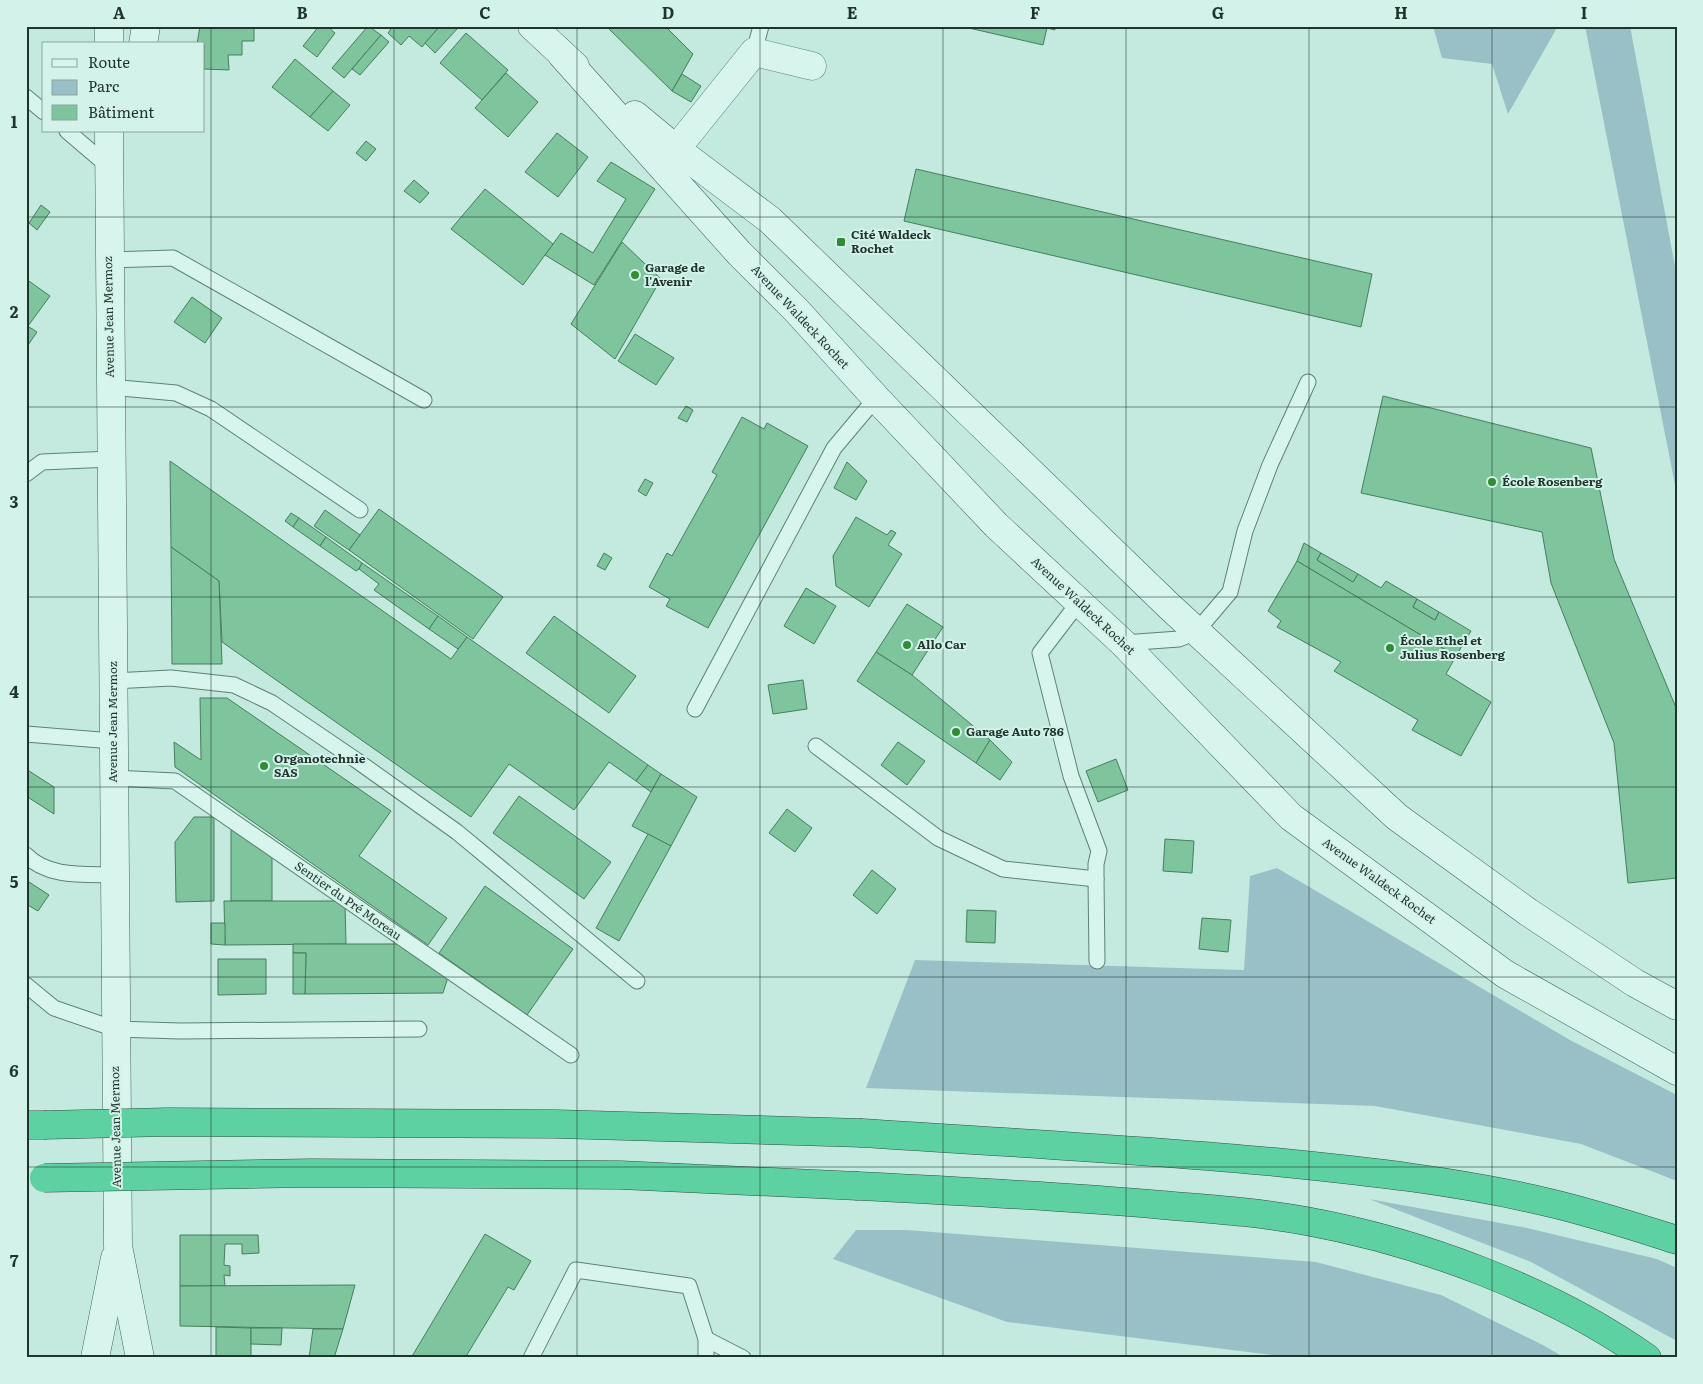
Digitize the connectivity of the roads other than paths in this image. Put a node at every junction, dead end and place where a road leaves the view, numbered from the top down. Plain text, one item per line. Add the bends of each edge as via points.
1 (109, 26) edge
2 (146, 26) edge
3 (761, 26) edge
4 (533, 27) edge
5 (109, 42) edge
6 (143, 42) edge
7 (754, 52) junction
8 (562, 54) junction
9 (812, 66) dead end
10 (26, 97) edge
11 (42, 110) edge
12 (68, 132) edge
13 (109, 132) edge
14 (123, 132) edge
15 (676, 149) junction
16 (108, 166) junction
17 (108, 197) junction
18 (109, 260) junction
19 (1308, 382) dead end
20 (110, 387) junction
21 (876, 398) junction
22 (424, 400) dead end
23 (111, 459) junction
24 (26, 474) edge
25 (360, 510) dead end
26 (1079, 602) junction
27 (1196, 632) junction
28 (1123, 643) junction
29 (113, 681) junction
30 (695, 709) dead end
31 (26, 734) edge
32 (113, 741) junction
33 (816, 746) dead end
34 (113, 778) junction
35 (26, 855) edge
36 (114, 875) junction
37 (1096, 879) junction
38 (1097, 961) dead end
39 (637, 981) dead end
40 (26, 985) edge
41 (1677, 1006) edge
42 (115, 1029) junction
43 (418, 1029) dead end
44 (571, 1055) dead end
45 (1677, 1071) edge
46 (35, 1125) edge
47 (35, 1178) edge
48 (1677, 1240) edge
49 (118, 1246) junction
50 (706, 1339) junction
51 (95, 1358) edge
52 (140, 1358) edge
53 (531, 1358) edge
54 (706, 1358) edge
55 (743, 1358) edge
56 (1647, 1358) edge

1 - 5 main road
2 - 6 main road
3 - 7 lane
4 - 8 main road, Avenue Waldeck Rochet
7 - 9 main road
7 - 15 main road
8 - 15 main road, Avenue Waldeck Rochet
8 - 21 main road, Avenue Waldeck Rochet via 739,253
10 - 11 lane
12 - 16 lane
13 - 16 main road, Avenue Jean Mermoz
14 - 17 main road, Avenue Jean Mermoz
15 - 27 main road, Avenue Waldeck Rochet via 770,220
16 - 17 main road, Avenue Jean Mermoz
17 - 18 main road, Avenue Jean Mermoz
18 - 20 main road, Avenue Jean Mermoz
18 - 22 lane via 173,258
19 - 27 lane via 1270,465 1245,531 1230,592
20 - 23 main road, Avenue Jean Mermoz
20 - 25 lane via 176,393 211,409
21 - 26 main road, Avenue Waldeck Rochet via 996,525
21 - 30 lane via 834,448
23 - 24 lane via 42,462
23 - 29 main road, Avenue Jean Mermoz
26 - 28 main road, Avenue Waldeck Rochet
26 - 37 lane via 1040,652 1071,776 1100,851
27 - 28 lane via 1179,639
27 - 41 main road, Avenue Waldeck Rochet via 1396,817 1528,912
28 - 45 main road, Avenue Waldeck Rochet via 1291,817 1505,974
29 - 32 main road, Avenue Jean Mermoz
29 - 39 lane via 171,678 234,685 272,704 457,832
31 - 32 lane
32 - 34 main road, Avenue Jean Mermoz
33 - 37 lane via 938,838 1003,869
34 - 36 main road, Avenue Jean Mermoz
34 - 44 lane, Sentier du Pré Moreau via 175,781
35 - 36 lane via 33,862 56,872
36 - 42 main road, Avenue Jean Mermoz
37 - 38 lane
40 - 42 lane via 54,1008
42 - 43 lane
42 - 49 main road, Avenue Jean Mermoz
46 - 48 highway, bridge via 168,1122 546,1124 862,1133 1234,1158 1414,1178 1544,1201
47 - 56 highway, bridge via 311,1173 610,1175 1109,1200 1248,1212 1360,1233 1465,1264 1598,1326
49 - 51 main road, Avenue Jean Mermoz
49 - 52 main road, Avenue Jean Mermoz
50 - 53 lane via 689,1286 576,1270
50 - 54 lane
50 - 55 lane

